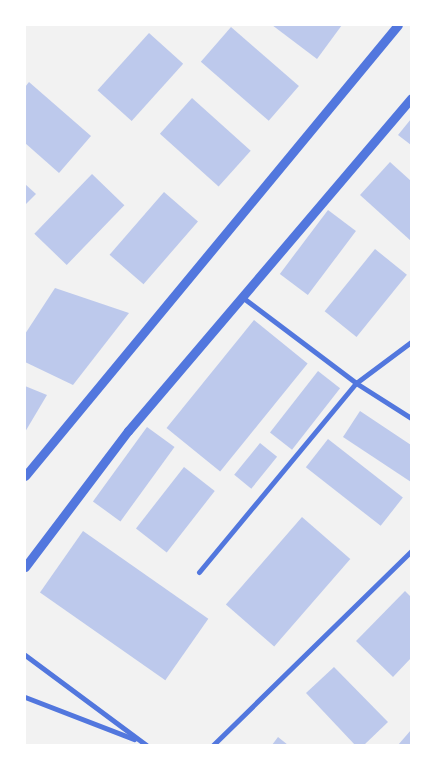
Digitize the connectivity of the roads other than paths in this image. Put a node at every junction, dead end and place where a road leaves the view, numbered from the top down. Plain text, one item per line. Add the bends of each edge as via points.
1 (398, 25) edge
2 (411, 98) edge
3 (242, 297) junction
4 (411, 342) edge
5 (356, 383) junction
6 (411, 418) edge
7 (25, 476) edge
8 (411, 551) edge
9 (25, 567) edge
10 (199, 572) dead end
11 (25, 655) edge
12 (25, 697) edge
13 (144, 743) edge
14 (213, 745) edge

1 - 7 street
2 - 3 street
3 - 5 street
3 - 9 street via 128,431
4 - 5 street
5 - 6 street
5 - 10 street
8 - 14 street
11 - 13 street
12 - 13 street

